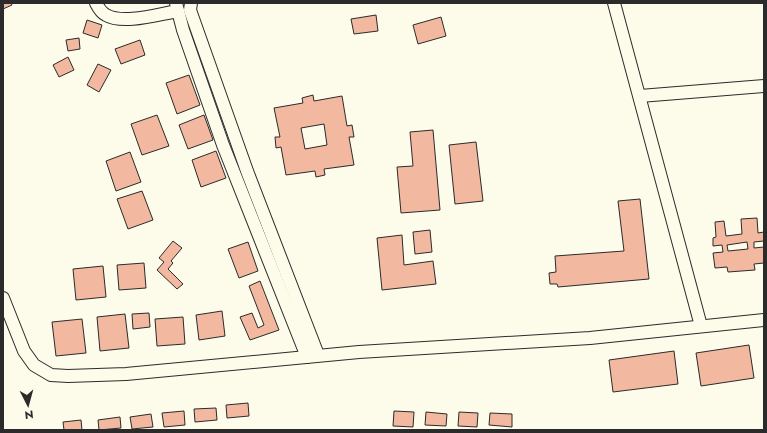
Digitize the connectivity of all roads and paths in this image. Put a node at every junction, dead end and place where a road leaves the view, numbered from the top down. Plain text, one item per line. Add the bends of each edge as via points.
1 (96, 3) edge
2 (191, 3) edge
3 (614, 3) edge
4 (177, 7) edge
5 (764, 86) edge
6 (640, 96) junction
7 (3, 298) edge
8 (764, 320) edge
9 (701, 326) junction
10 (312, 356) junction

1 - 4 street via 105,15 119,19 132,19
2 - 10 street via 190,10
3 - 6 street
4 - 10 street via 224,146
5 - 6 street
6 - 9 street
7 - 10 street via 24,350 34,365 50,375 126,374
8 - 9 street
9 - 10 street via 590,338

